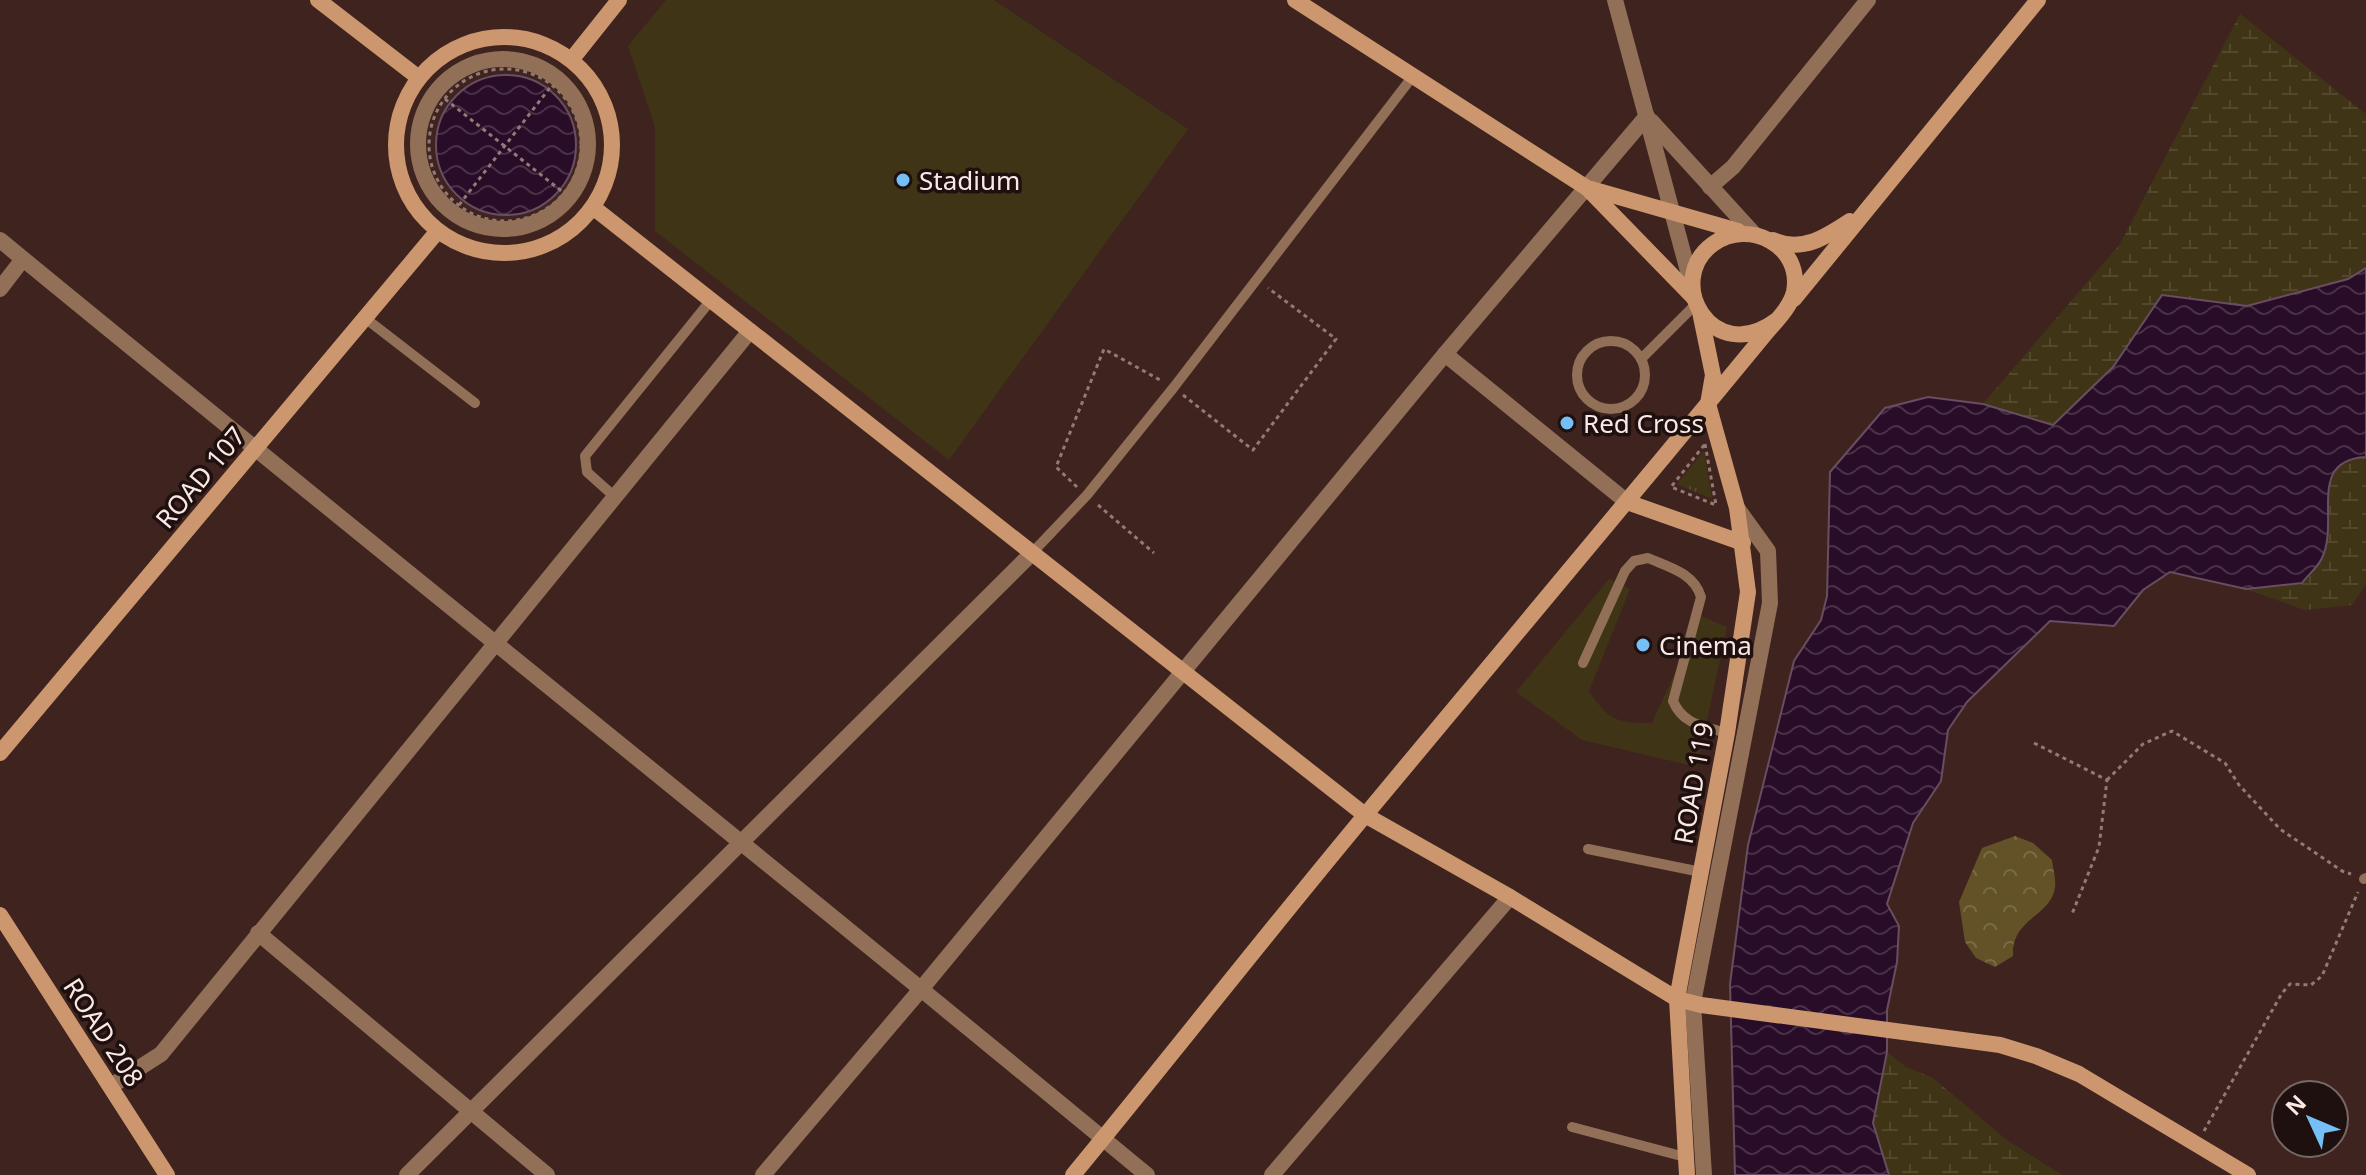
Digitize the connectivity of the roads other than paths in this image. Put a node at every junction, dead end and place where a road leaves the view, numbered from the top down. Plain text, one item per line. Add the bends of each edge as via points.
1 (318, 0) edge
2 (619, 0) edge
3 (1295, 0) edge
4 (1615, 0) edge
5 (1868, 0) edge
6 (2038, 0) edge
7 (502, 58) joint
8 (572, 59) junction
9 (1413, 76) junction
10 (419, 78) junction
11 (1647, 116) junction
12 (1710, 187) junction
13 (1587, 188) junction
14 (594, 208) junction
15 (1672, 214) junction
16 (1862, 214) junction
17 (437, 232) junction
18 (1752, 234) junction
19 (0, 240) edge
20 (23, 259) junction
21 (0, 289) edge
22 (711, 300) junction
23 (1696, 300) junction
24 (1788, 306) junction
25 (365, 318) junction
26 (1777, 320) junction
27 (750, 331) junction
28 (1445, 354) junction
29 (1641, 359) junction
30 (475, 403) dead end
31 (1708, 404) junction
32 (255, 449) junction
33 (616, 498) junction
34 (1627, 502) junction
35 (1737, 508) junction
36 (1743, 543) junction
37 (1032, 553) junction
38 (496, 645) junction
39 (1583, 663) dead end
40 (1183, 672) junction
41 (1727, 733) junction
42 (0, 753) edge
43 (1365, 815) junction
44 (742, 841) junction
45 (1588, 849) dead end
46 (1701, 872) junction
47 (1510, 897) junction
48 (0, 915) edge
49 (258, 933) junction
50 (922, 988) junction
51 (1690, 1002) junction
52 (111, 1086) junction
53 (472, 1112) junction
54 (1572, 1127) dead end
55 (1103, 1139) junction
56 (1685, 1157) junction
57 (167, 1175) edge
58 (407, 1175) edge
59 (547, 1175) edge
60 (763, 1175) edge
61 (1073, 1175) edge
62 (1147, 1175) edge
63 (1272, 1175) edge
64 (1687, 1175) edge
65 (1704, 1175) edge
66 (2248, 1175) edge

1 - 10 street
2 - 8 street
3 - 9 street
4 - 11 street
5 - 12 street via 1733,167
6 - 16 street
7 - 7 street via 473,64 447,79 429,102 419,129 419,159 427,185 454,214 492,230 519,229 545,220 582,180 589,154 587,125 576,98 556,76 531,63
8 - 10 street via 542,42 497,37 475,40 444,55
8 - 14 street via 595,84 609,115 613,148 607,182
9 - 13 street
9 - 37 lane via 1174,387 1087,495
10 - 17 street via 402,108 395,142 399,176 414,207
11 - 12 street
11 - 13 street
11 - 15 street
12 - 18 street
13 - 15 street
13 - 23 street
13 - 28 street
14 - 17 street via 565,235 534,250 500,255 467,248
14 - 22 street
15 - 18 street
15 - 23 street
16 - 18 street via 1820,241 1787,246
16 - 24 street
17 - 25 street, ROAD 107
18 - 23 street via 1723,237 1708,247 1698,260
18 - 24 street via 1781,249 1789,261 1794,283
19 - 20 street
20 - 21 street
20 - 32 street
22 - 27 street
22 - 33 lane via 585,456 587,472
23 - 26 street via 1718,329 1743,335 1761,332
23 - 29 lane
23 - 31 street, ROAD 119 via 1713,375
24 - 26 street
25 - 30 lane
25 - 32 street, ROAD 107
26 - 31 street
27 - 33 street
27 - 37 street
28 - 34 street
28 - 40 street
29 - 29 lane via 1621,343 1600,343 1578,366 1585,398 1604,409 1625,406 1645,381
31 - 34 street
31 - 35 street, ROAD 119
32 - 38 street
32 - 42 street, ROAD 107
33 - 38 street
34 - 36 street
34 - 43 street
35 - 36 street, ROAD 119
35 - 51 street via 1768,551 1770,603
36 - 41 street, ROAD 119 via 1748,592
37 - 40 street
37 - 44 street
38 - 44 street
38 - 49 street
39 - 41 lane via 1634,561 1648,558 1685,574 1698,585 1701,597 1673,701 1686,720
40 - 43 street
40 - 50 street
41 - 46 street, ROAD 119
43 - 47 street
43 - 55 street
44 - 50 street
44 - 53 street
45 - 46 lane
46 - 51 street, ROAD 119
47 - 51 street
47 - 63 street
48 - 52 street, ROAD 208
49 - 52 street via 161,1054
49 - 53 street
50 - 55 street
50 - 60 street
51 - 56 street, ROAD 119
51 - 65 street
51 - 66 street via 2000,1045 2036,1056 2079,1074
52 - 57 street, ROAD 208
53 - 58 street
53 - 59 street
54 - 56 lane
55 - 61 street
55 - 62 street
56 - 64 street, ROAD 119

